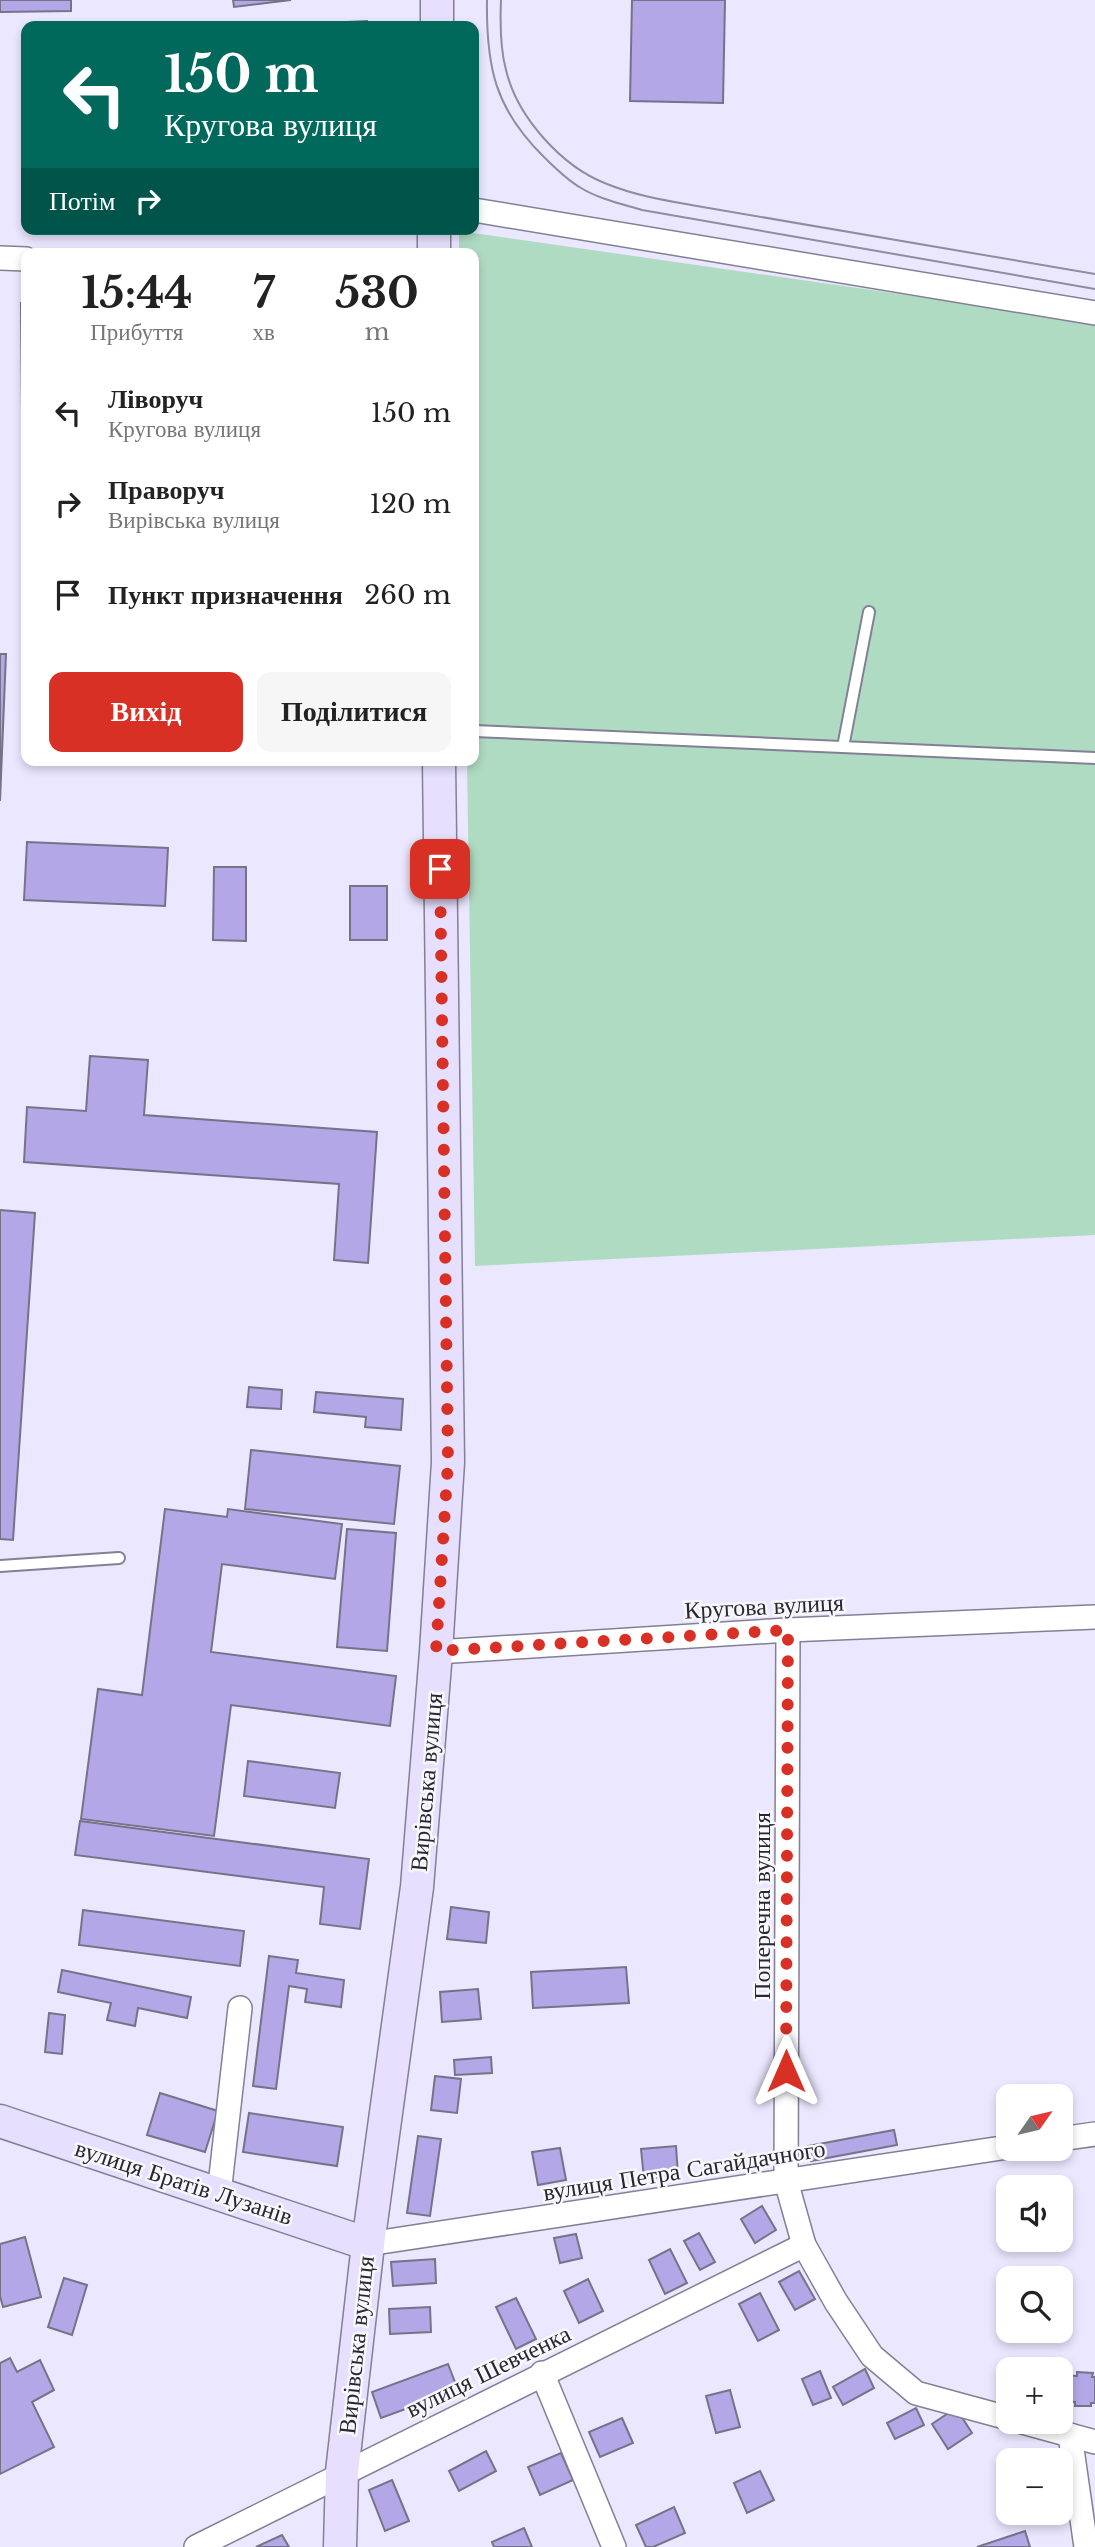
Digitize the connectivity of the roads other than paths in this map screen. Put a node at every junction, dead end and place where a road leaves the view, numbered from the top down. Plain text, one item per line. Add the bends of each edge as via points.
1 (437, 0) edge
2 (437, 21) edge
3 (479, 210) edge
4 (0, 258) edge
5 (21, 259) edge
6 (1095, 313) edge
7 (869, 612) dead end
8 (479, 731) edge
9 (843, 747) junction
10 (1095, 758) edge
11 (439, 766) edge
12 (119, 1559) dead end
13 (0, 1566) edge
14 (1095, 1617) edge
15 (788, 1630) junction
16 (436, 1651) junction
17 (240, 2008) dead end
18 (0, 2122) edge
19 (1095, 2134) edge
20 (1073, 2137) edge
21 (996, 2149) edge
22 (786, 2181) junction
23 (219, 2194) junction
24 (368, 2244) junction
25 (804, 2245) junction
26 (542, 2374) junction
27 (996, 2415) edge
28 (1066, 2434) edge
29 (1070, 2435) junction
30 (1095, 2442) edge
31 (342, 2472) junction
32 (196, 2547) edge
33 (340, 2547) edge
34 (614, 2547) edge
35 (1086, 2547) edge

1 - 2 main road
3 - 6 street
4 - 5 street
7 - 9 lane
8 - 9 lane
9 - 10 lane
11 - 16 main road, Вирівська вулиця via 448,1462
12 - 13 lane
14 - 15 street, Кругова вулиця
15 - 16 street, Кругова вулиця
15 - 22 street, Поперечна вулиця
16 - 24 main road, Вирівська вулиця via 417,1887
17 - 23 street
18 - 23 main road, вулиця Братів Лузанів
19 - 20 street
21 - 22 street, вулиця Петра Сагайдачного
22 - 24 street, вулиця Петра Сагайдачного
22 - 25 street, Поперечна вулиця
23 - 24 main road, вулиця Братів Лузанів
24 - 31 main road, Вирівська вулиця
25 - 26 street, вулиця Шевченка
25 - 27 street, Поперечна вулиця via 872,2356 916,2393
26 - 31 street, вулиця Шевченка
26 - 34 street
28 - 29 street
29 - 30 street
29 - 35 street
31 - 32 street, вулиця Шевченка
31 - 33 main road, Вирівська вулиця

